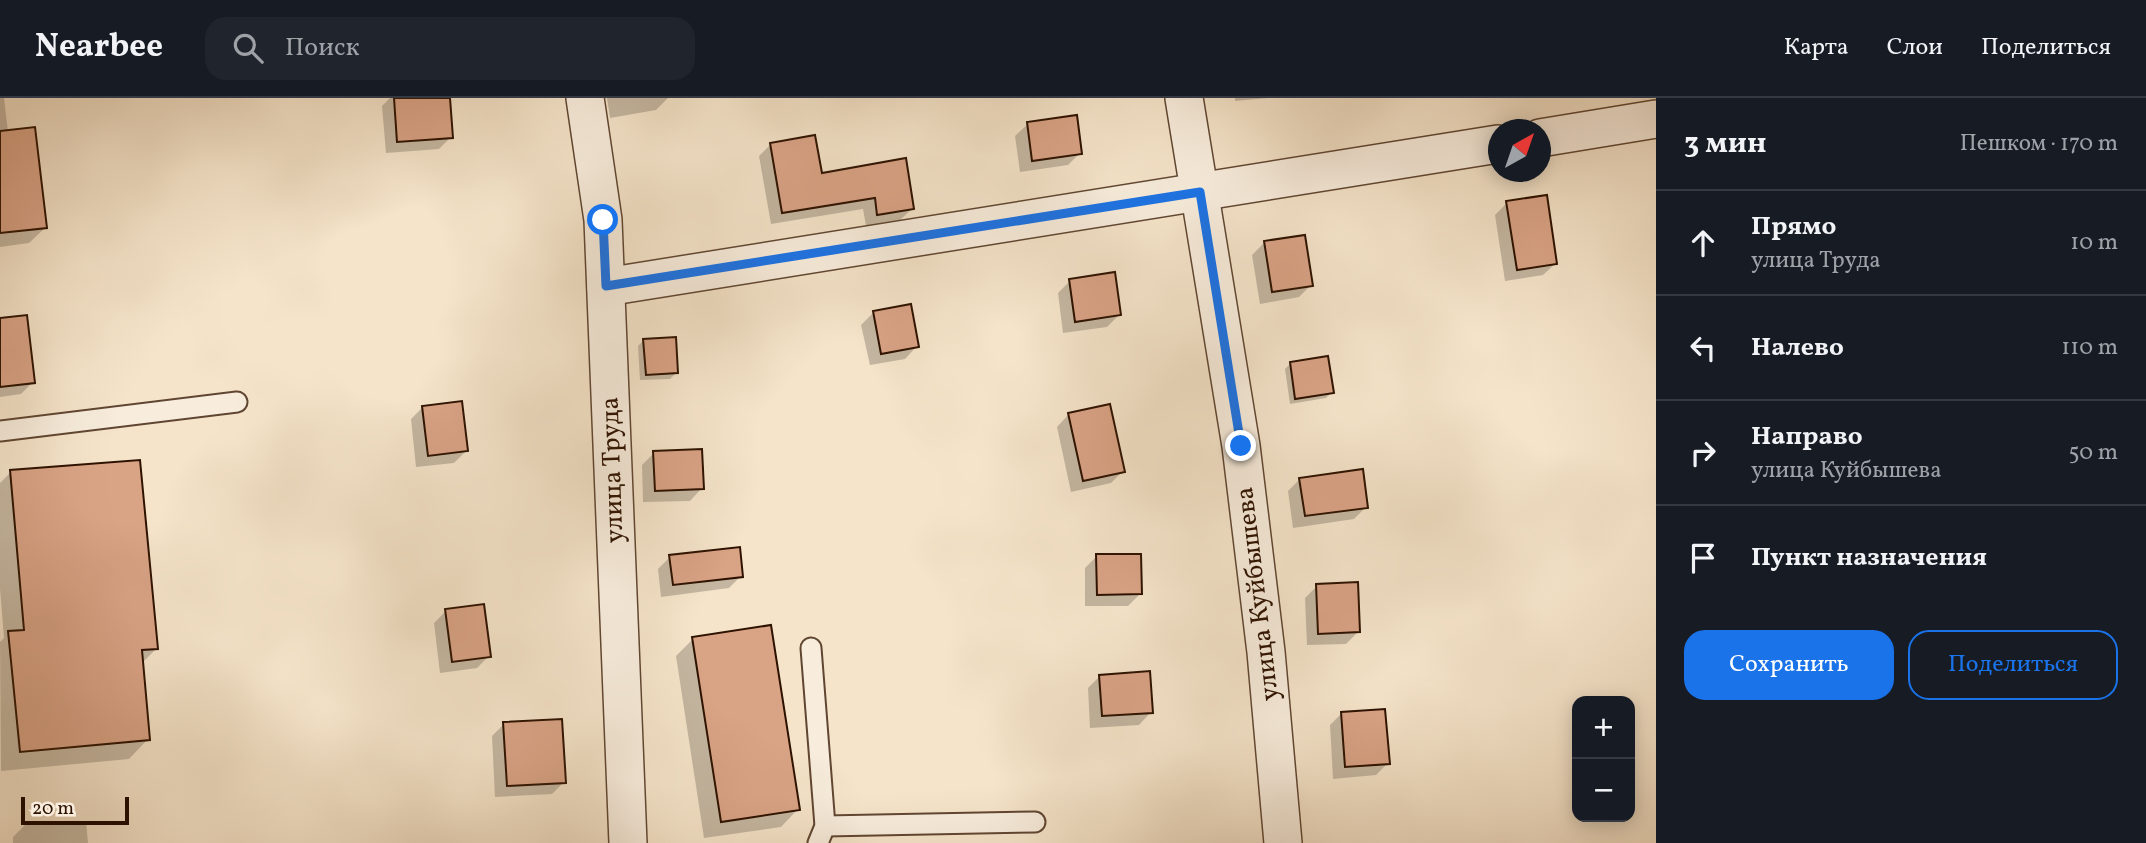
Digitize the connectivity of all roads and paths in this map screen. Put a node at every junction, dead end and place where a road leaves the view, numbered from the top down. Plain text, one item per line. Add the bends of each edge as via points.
1 (585, 98) edge
2 (1184, 98) edge
3 (1656, 119) edge
4 (1551, 136) edge
5 (1488, 146) edge
6 (1200, 192) junction
7 (606, 286) junction
8 (237, 401) dead end
9 (0, 431) edge
10 (811, 648) dead end
11 (1035, 822) dead end
12 (821, 834) edge
13 (628, 843) edge
14 (1283, 843) edge

1 - 7 street, улица Труда via 603,220
2 - 6 street, улица Куйбышева
3 - 4 street
5 - 6 street
6 - 7 street
6 - 14 street, улица Куйбышева via 1241,446
7 - 13 street, улица Труда
8 - 9 lane
10 - 12 lane
11 - 12 lane

